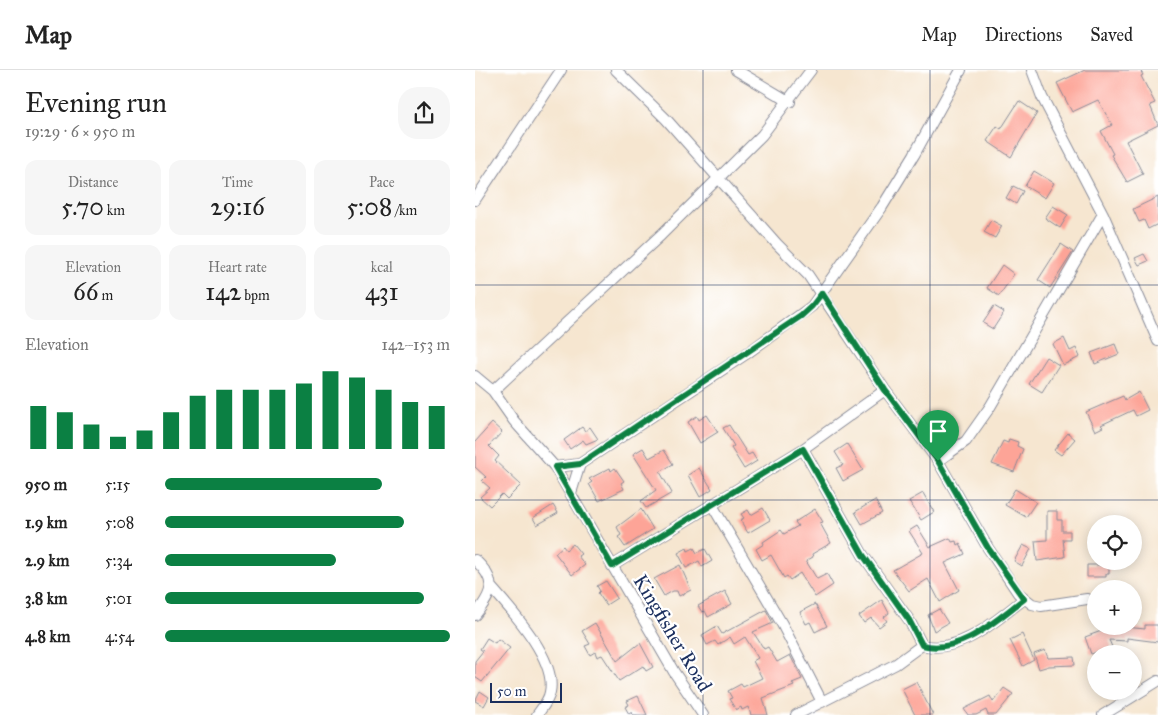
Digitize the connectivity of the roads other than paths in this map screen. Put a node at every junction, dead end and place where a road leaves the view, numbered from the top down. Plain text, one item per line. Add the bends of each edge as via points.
1 (561, 70) edge
2 (616, 70) edge
3 (735, 70) edge
4 (811, 70) edge
5 (961, 70) edge
6 (1032, 70) edge
7 (789, 102) junction
8 (720, 177) junction
9 (475, 200) edge
10 (1103, 214) junction
11 (822, 293) junction
12 (1158, 341) edge
13 (475, 376) edge
14 (885, 390) junction
15 (493, 391) junction
16 (803, 449) junction
17 (938, 461) junction
18 (580, 464) junction
19 (555, 467) junction
20 (571, 493) junction
21 (712, 505) junction
22 (475, 560) edge
23 (612, 566) junction
24 (491, 587) junction
25 (1024, 599) junction
26 (1087, 599) dead end
27 (475, 615) edge
28 (922, 645) junction
29 (1158, 681) edge
30 (822, 702) junction
31 (537, 715) edge
32 (703, 715) edge
33 (796, 715) edge
34 (1103, 715) edge

1 - 9 street
2 - 8 street via 641,92
3 - 7 street
4 - 7 street
5 - 11 street via 900,177
6 - 10 street via 1042,97
7 - 8 street
8 - 11 street
8 - 15 street
10 - 12 street
10 - 17 street via 990,407 966,441
11 - 14 street
11 - 18 street via 812,306 786,326
13 - 15 street, Kingfisher Road
14 - 16 street
14 - 17 street
15 - 19 street, Kingfisher Road via 514,421
16 - 21 street
16 - 28 street via 863,555 909,620
17 - 25 street via 988,548
18 - 19 street
18 - 20 street
19 - 20 street, Kingfisher Road
20 - 23 street, Kingfisher Road
21 - 23 street
21 - 30 street via 778,616
22 - 24 street via 488,573
23 - 32 street, Kingfisher Road
24 - 27 street
24 - 31 street via 535,640 549,676 551,691
25 - 26 street via 1041,606
25 - 28 street via 990,625 966,638 941,647
28 - 30 street via 896,664
29 - 34 street
30 - 33 street

